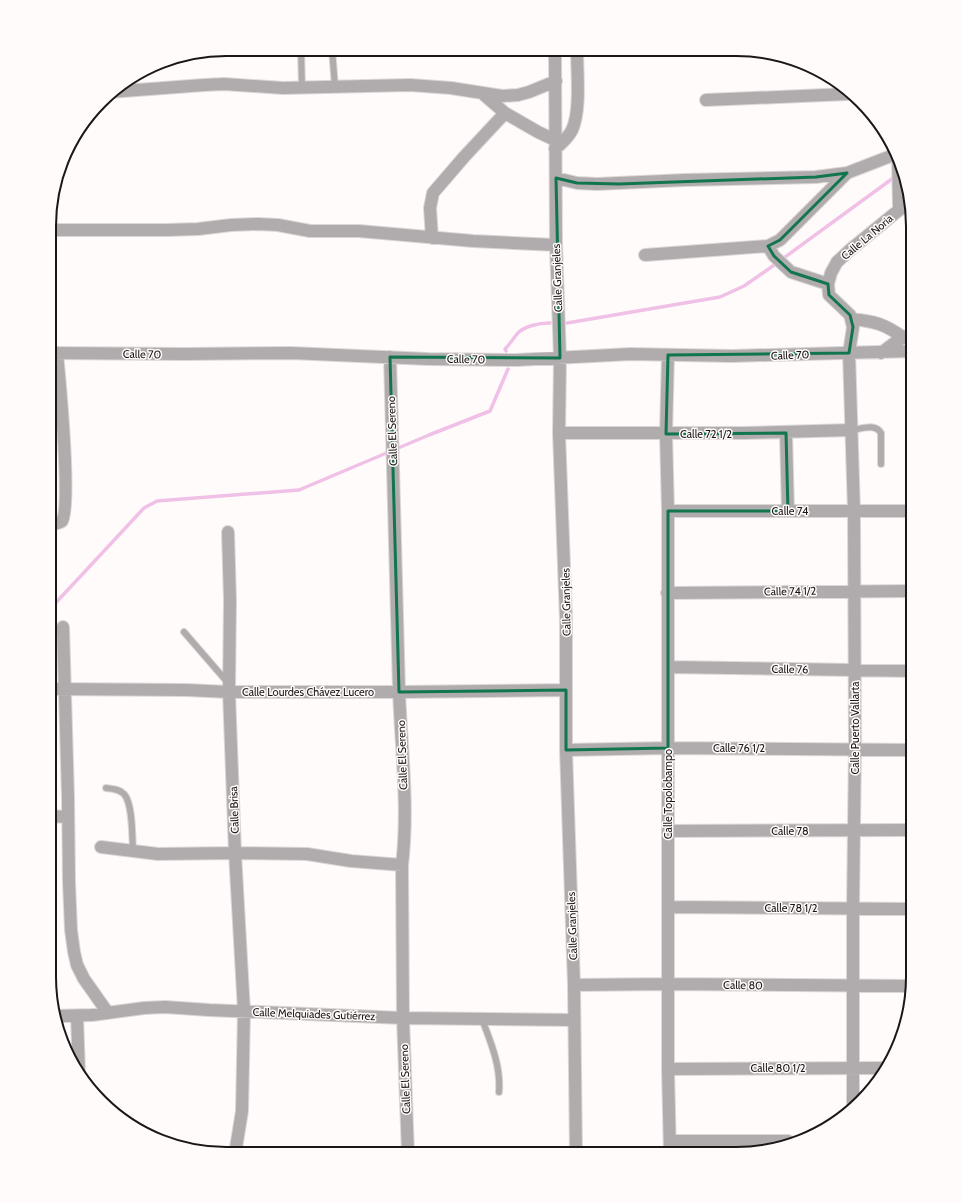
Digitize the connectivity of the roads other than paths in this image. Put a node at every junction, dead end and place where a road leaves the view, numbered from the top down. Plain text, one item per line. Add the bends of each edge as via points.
1 (300, 56) edge
2 (333, 56) edge
3 (555, 56) edge
4 (577, 56) edge
5 (556, 81) junction
6 (335, 87) junction
7 (302, 88) junction
8 (123, 91) edge
9 (483, 94) junction
10 (843, 94) edge
11 (706, 100) dead end
12 (505, 113) junction
13 (556, 145) junction
14 (892, 159) edge
15 (848, 172) junction
16 (898, 175) edge
17 (556, 178) junction
18 (905, 205) edge
19 (900, 210) junction
20 (56, 230) edge
21 (432, 238) junction
22 (556, 245) junction
23 (771, 251) junction
24 (645, 255) dead end
25 (828, 284) junction
26 (851, 319) junction
27 (906, 334) edge
28 (906, 336) edge
29 (906, 351) edge
30 (881, 352) junction
31 (56, 353) edge
32 (849, 353) junction
33 (668, 355) junction
34 (390, 357) junction
35 (560, 358) junction
36 (56, 375) edge
37 (852, 430) junction
38 (559, 433) junction
39 (786, 433) junction
40 (666, 434) junction
41 (881, 464) dead end
42 (668, 511) junction
43 (788, 511) junction
44 (854, 511) junction
45 (906, 511) edge
46 (56, 523) edge
47 (228, 532) dead end
48 (906, 590) edge
49 (854, 591) junction
50 (667, 592) junction
51 (63, 627) dead end
52 (184, 632) dead end
53 (668, 667) junction
54 (855, 670) junction
55 (906, 671) edge
56 (229, 688) junction
57 (56, 690) edge
58 (65, 690) junction
59 (566, 690) junction
60 (399, 692) junction
61 (668, 748) junction
62 (855, 749) junction
63 (566, 750) junction
64 (906, 750) edge
65 (106, 788) dead end
66 (56, 817) edge
67 (68, 818) junction
68 (906, 830) edge
69 (668, 831) junction
70 (854, 831) junction
71 (101, 846) dead end
72 (133, 850) junction
73 (235, 853) junction
74 (402, 865) junction
75 (668, 908) junction
76 (853, 908) junction
77 (906, 909) edge
78 (668, 984) junction
79 (574, 986) junction
80 (853, 986) junction
81 (906, 986) edge
82 (244, 1011) junction
83 (108, 1012) junction
84 (61, 1016) edge
85 (77, 1016) junction
86 (403, 1018) junction
87 (482, 1019) junction
88 (574, 1020) junction
89 (79, 1061) edge
90 (853, 1068) junction
91 (879, 1068) edge
92 (668, 1069) junction
93 (499, 1092) dead end
94 (853, 1100) edge
95 (670, 1141) junction
96 (780, 1141) edge
97 (236, 1147) edge
98 (408, 1147) edge
99 (576, 1147) edge
100 (670, 1147) edge

1 - 7 lane
2 - 6 lane
3 - 5 street, Calle Granjeles
4 - 13 street via 575,122 571,132
5 - 9 street via 518,95
5 - 13 street, Calle Granjeles
6 - 7 street
6 - 9 street via 410,85
7 - 8 street via 224,84
9 - 12 street
10 - 11 street
12 - 13 street
12 - 21 street via 433,193 430,208
13 - 17 street, Calle Granjeles
14 - 15 street
15 - 17 street via 816,177 619,184 577,183
15 - 23 street
16 - 19 street, Calle La Noria
17 - 22 street, Calle Granjeles
18 - 19 street
19 - 25 street, Calle La Noria via 837,262
20 - 21 street via 167,230 258,224 310,231 359,231
21 - 22 street
22 - 35 street, Calle Granjeles
23 - 24 street
23 - 25 street via 791,272
25 - 26 street via 829,295
26 - 27 street via 884,325
26 - 32 street via 853,327
28 - 30 street, Calle 70
29 - 30 street, Calle 70
30 - 32 street, Calle 70
31 - 34 street, Calle 70 via 291,353
32 - 33 street, Calle 70
32 - 37 street, Calle Puerto Vallarta
33 - 35 street, Calle 70 via 631,354
33 - 40 street, Calle Topolobampo
34 - 35 street, Calle 70 via 517,360
34 - 60 street, Calle El Sereno
35 - 38 street, Calle Granjeles
36 - 46 street via 63,425 65,509 63,519
37 - 39 street, Calle 72 1/2
37 - 41 lane via 878,428 881,433
37 - 44 street, Calle Puerto Vallarta
38 - 40 street, Calle 72 1/2
38 - 59 street, Calle Granjeles
39 - 40 street, Calle 72 1/2
39 - 43 street
40 - 42 street, Calle Topolobampo
42 - 43 street, Calle 74
42 - 50 street, Calle Topolobampo
43 - 44 street, Calle 74
44 - 45 street, Calle 74
44 - 49 street, Calle Puerto Vallarta
47 - 56 street, Calle Brisa
48 - 49 street, Calle 74 1/2
49 - 50 street, Calle 74 1/2
49 - 54 street, Calle Puerto Vallarta
50 - 53 street, Calle Topolobampo
51 - 58 street
52 - 56 lane
53 - 54 street, Calle 76
53 - 61 street, Calle Topolobampo
54 - 55 street, Calle 76
54 - 62 street, Calle Puerto Vallarta
56 - 58 street, Calle Lourdes Chávez Lucero
56 - 60 street, Calle Lourdes Chávez Lucero
56 - 73 street, Calle Brisa
57 - 58 street, Calle Lourdes Chávez Lucero
58 - 67 street
59 - 60 street, Calle Lourdes Chávez Lucero
59 - 63 street, Calle Granjeles
60 - 74 street, Calle El Sereno via 404,777
61 - 62 street, Calle 76 1/2
61 - 63 street, Calle 76 1/2
61 - 69 street, Calle Topolobampo
62 - 64 street, Calle 76 1/2
62 - 70 street, Calle Puerto Vallarta
63 - 79 street, Calle Granjeles
65 - 72 lane via 116,789 126,797
66 - 67 street
67 - 83 street via 69,890 74,952 84,979
68 - 70 street, Calle 78
69 - 70 street, Calle 78
69 - 75 street, Calle Topolobampo
70 - 76 street, Calle Puerto Vallarta
71 - 72 street
72 - 73 street via 158,854
73 - 74 street via 307,854
73 - 82 street, Calle Brisa
74 - 86 street, Calle El Sereno
75 - 76 street, Calle 78 1/2
75 - 78 street, Calle Topolobampo
76 - 77 street, Calle 78 1/2
76 - 80 street, Calle Puerto Vallarta
78 - 79 street, Calle 80
78 - 80 street, Calle 80
78 - 92 street, Calle Topolobampo
79 - 88 street, Calle Granjeles
80 - 81 street, Calle 80
80 - 90 street, Calle Puerto Vallarta
82 - 83 street, Calle Melquiades Gutiérrez via 165,1007
82 - 86 street, Calle Melquiades Gutiérrez
82 - 97 street, Calle Brisa via 243,1089
83 - 85 street, Calle Melquiades Gutiérrez
84 - 85 street, Calle Melquiades Gutiérrez
85 - 89 street
86 - 87 street, Calle Melquiades Gutiérrez
86 - 98 street, Calle El Sereno
87 - 88 street, Calle Melquiades Gutiérrez
87 - 93 lane via 497,1062
88 - 99 street, Calle Granjeles
90 - 91 street, Calle 80 1/2
90 - 92 street, Calle 80 1/2
90 - 94 street, Calle Puerto Vallarta
92 - 95 street, Calle Topolobampo
95 - 96 street
95 - 100 street, Calle Topolobampo

